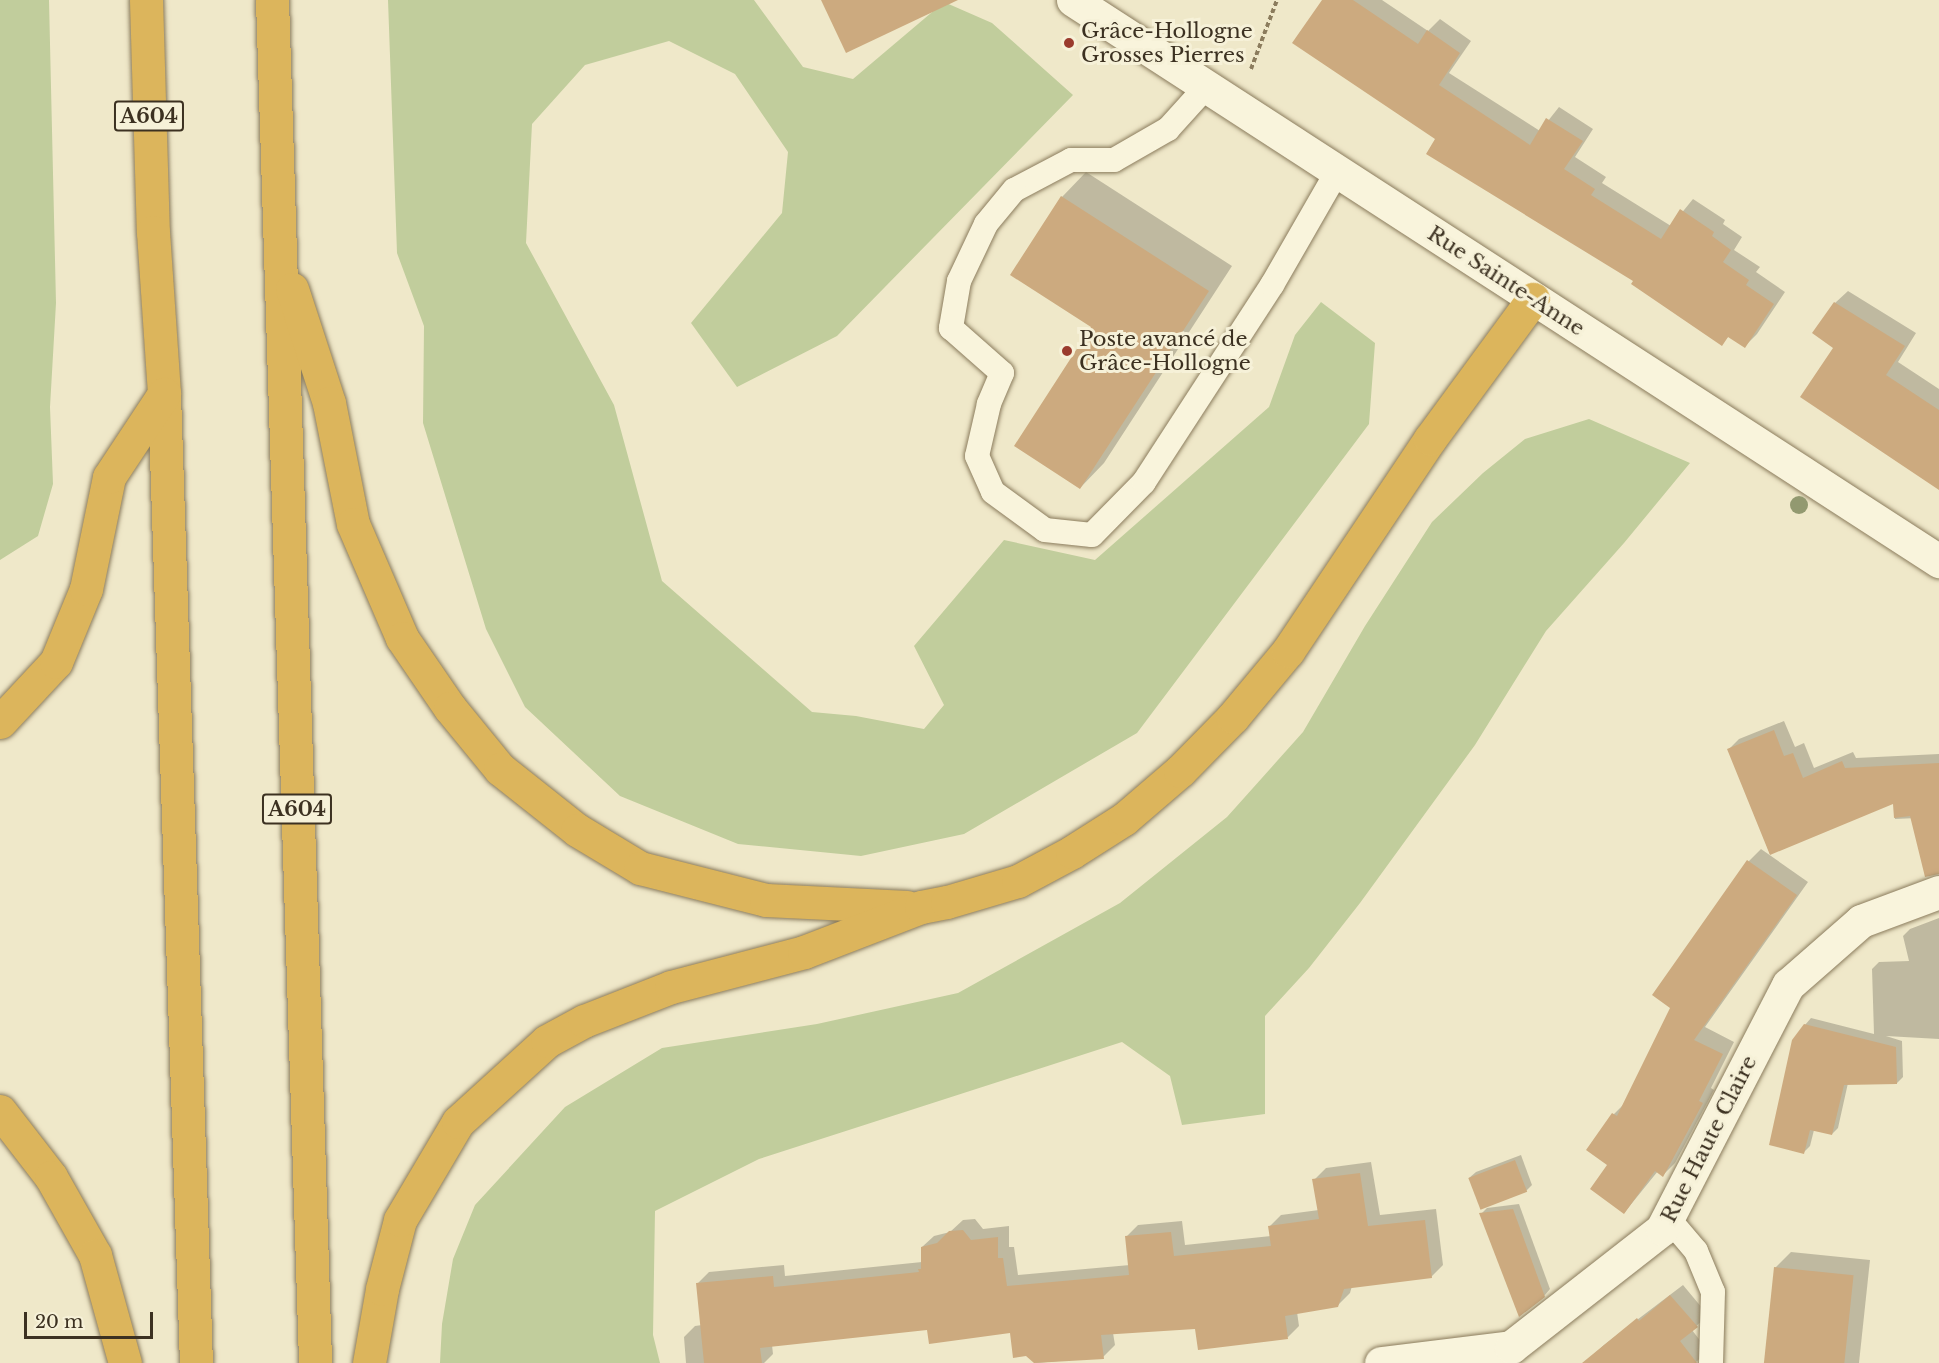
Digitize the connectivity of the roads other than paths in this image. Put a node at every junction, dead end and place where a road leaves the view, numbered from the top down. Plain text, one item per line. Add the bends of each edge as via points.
1 (146, 0) edge
2 (272, 0) edge
3 (1073, 0) edge
4 (1206, 87) junction
5 (1337, 172) junction
6 (280, 240) junction
7 (1533, 299) junction
8 (164, 394) junction
9 (1939, 561) edge
10 (0, 722) edge
11 (1939, 892) edge
12 (921, 907) junction
13 (0, 1112) edge
14 (1668, 1218) junction
15 (125, 1363) edge
16 (196, 1363) edge
17 (315, 1363) edge
18 (369, 1363) edge
19 (1381, 1363) edge
20 (1711, 1363) edge

1 - 8 highway, A604 via 153,232
2 - 6 highway, A604
3 - 4 main road, Rue Sainte-Anne
4 - 5 main road, Rue Sainte-Anne
4 - 5 lane via 1168,129 1114,160 1071,160 1014,190 986,224 959,281 951,328 1002,373 989,404 977,456 993,492 1045,530 1092,535 1144,482 1272,285
5 - 7 main road, Rue Sainte-Anne
6 - 12 highway via 329,403 357,534 402,638 450,708 500,770 577,830 640,868 766,900
6 - 17 highway, A604
7 - 9 main road, Rue Sainte-Anne
7 - 12 highway via 1430,440 1288,651 1233,717 1180,771 1124,819 1072,852 1018,880 947,903
8 - 10 highway via 109,477 86,589 56,662
8 - 16 highway, A604
11 - 14 main road, Rue Haute Claire via 1861,921 1788,985
12 - 18 highway via 804,952 671,987 584,1021 547,1041 458,1122 400,1220
13 - 15 highway via 51,1177 95,1255
14 - 19 main road, Rue Haute Claire via 1662,1229 1511,1347
14 - 20 lane via 1696,1251 1713,1292

